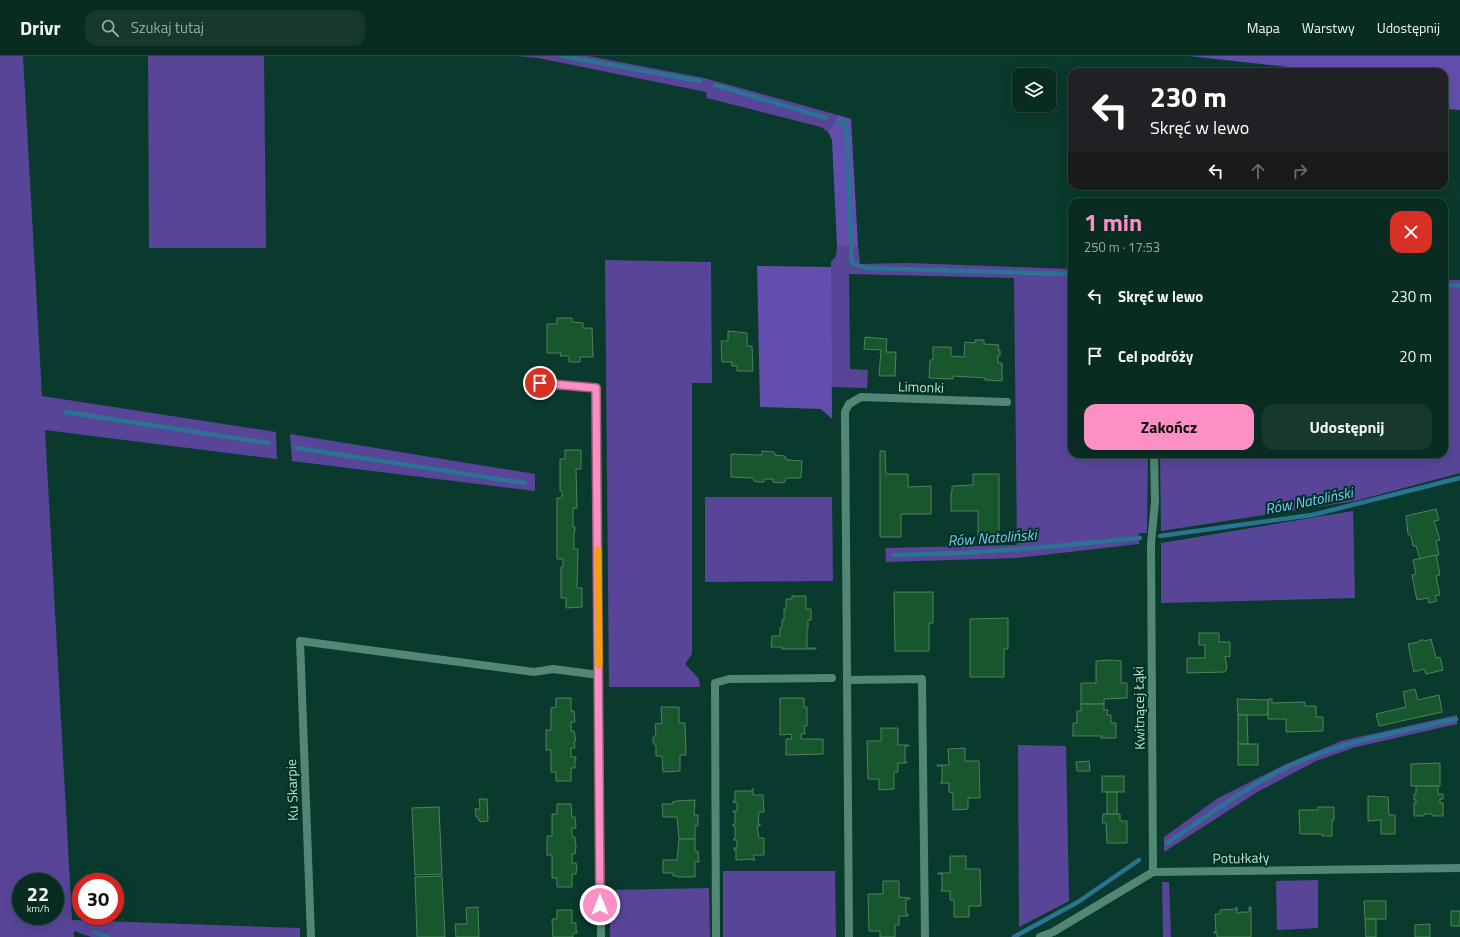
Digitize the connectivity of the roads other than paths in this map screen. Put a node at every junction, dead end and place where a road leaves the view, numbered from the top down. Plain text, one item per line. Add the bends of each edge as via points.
1 (540, 383) dead end
2 (1007, 402) dead end
3 (1154, 458) edge
4 (599, 675) junction
5 (832, 678) dead end
6 (847, 680) junction
7 (1460, 868) edge
8 (1153, 872) junction
9 (311, 937) edge
10 (601, 937) edge
11 (716, 937) edge
12 (849, 937) edge
13 (925, 937) edge
14 (1040, 937) edge

1 - 4 street via 596,388
2 - 6 street, Limonki via 861,398 849,404 844,416
3 - 8 street, Kwitnącej Łąki via 1154,502 1150,544
4 - 9 street, Ku Skarpie via 553,669 534,672 300,641
4 - 10 street
5 - 11 street via 729,680 715,683
6 - 12 street
6 - 13 street via 922,679
7 - 8 street, Potułkały
8 - 14 street via 1054,932

